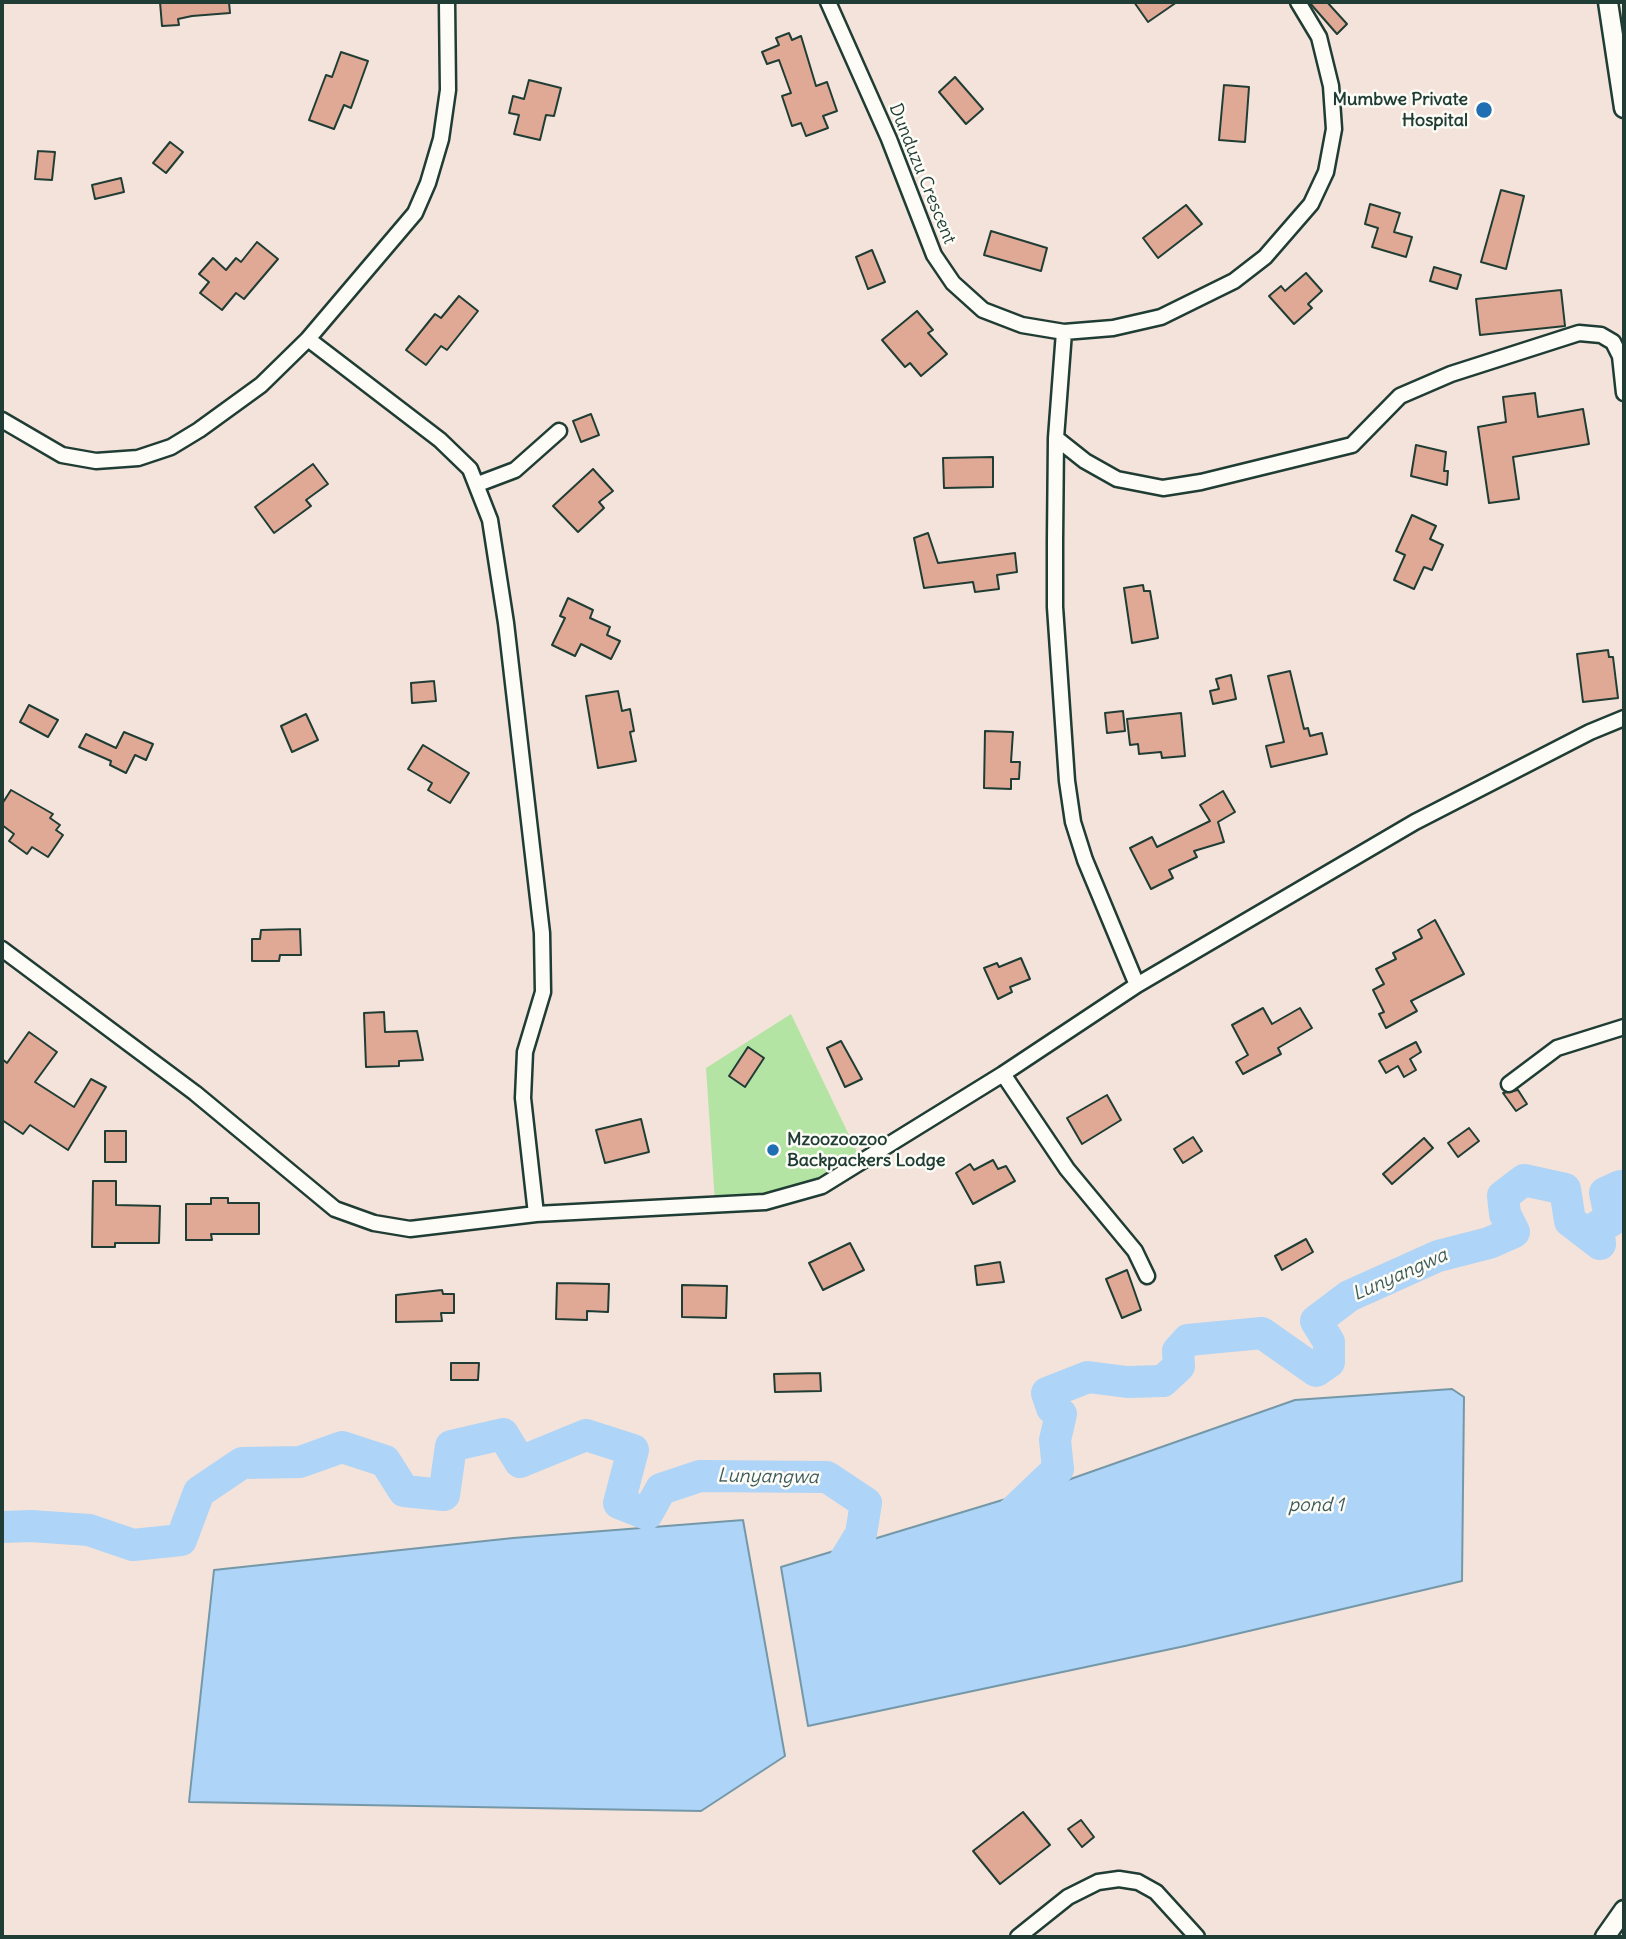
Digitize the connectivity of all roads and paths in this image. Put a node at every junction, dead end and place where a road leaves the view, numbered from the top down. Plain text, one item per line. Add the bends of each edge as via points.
1 (447, 2) edge
2 (828, 2) edge
3 (1298, 2) edge
4 (1608, 2) edge
5 (1624, 108) edge
6 (1064, 332) junction
7 (308, 339) junction
8 (1624, 393) edge
9 (2, 420) edge
10 (559, 431) dead end
11 (1056, 438) junction
12 (478, 484) junction
13 (1624, 718) edge
14 (2, 948) edge
15 (1137, 985) junction
16 (1624, 1027) edge
17 (1003, 1074) junction
18 (1509, 1084) dead end
19 (536, 1214) junction
20 (1147, 1276) dead end
21 (1624, 1910) edge
22 (1018, 1937) edge
23 (1197, 1937) edge
24 (1605, 1937) edge

1 - 7 street via 449,90 428,183 415,213
2 - 6 street, Dunduzu Crescent via 934,255 953,283 983,310 1022,325
3 - 6 street, Dunduzu Crescent via 1319,37 1331,86 1333,118 1326,172 1311,204 1265,257 1234,281 1161,317 1114,328
4 - 5 street
6 - 11 street
7 - 9 street via 261,385 199,430 171,447 138,458 96,461 62,455
7 - 12 street via 440,440 470,469
8 - 11 street via 1613,342 1601,335 1579,333 1451,374 1400,396 1352,445 1201,481 1163,488 1117,479
10 - 12 street via 515,470
11 - 15 street via 1055,607 1073,822
12 - 19 street via 497,554 542,933 543,992 525,1052 523,1098
13 - 15 street via 1415,822
14 - 19 street via 194,1093 335,1209 410,1229
15 - 17 street
16 - 18 street via 1557,1048
17 - 19 street via 822,1186 796,1195 695,1208
17 - 20 street via 1067,1168 1135,1251
21 - 24 street
22 - 23 street via 1068,1897 1098,1882 1119,1879 1139,1882 1156,1892

